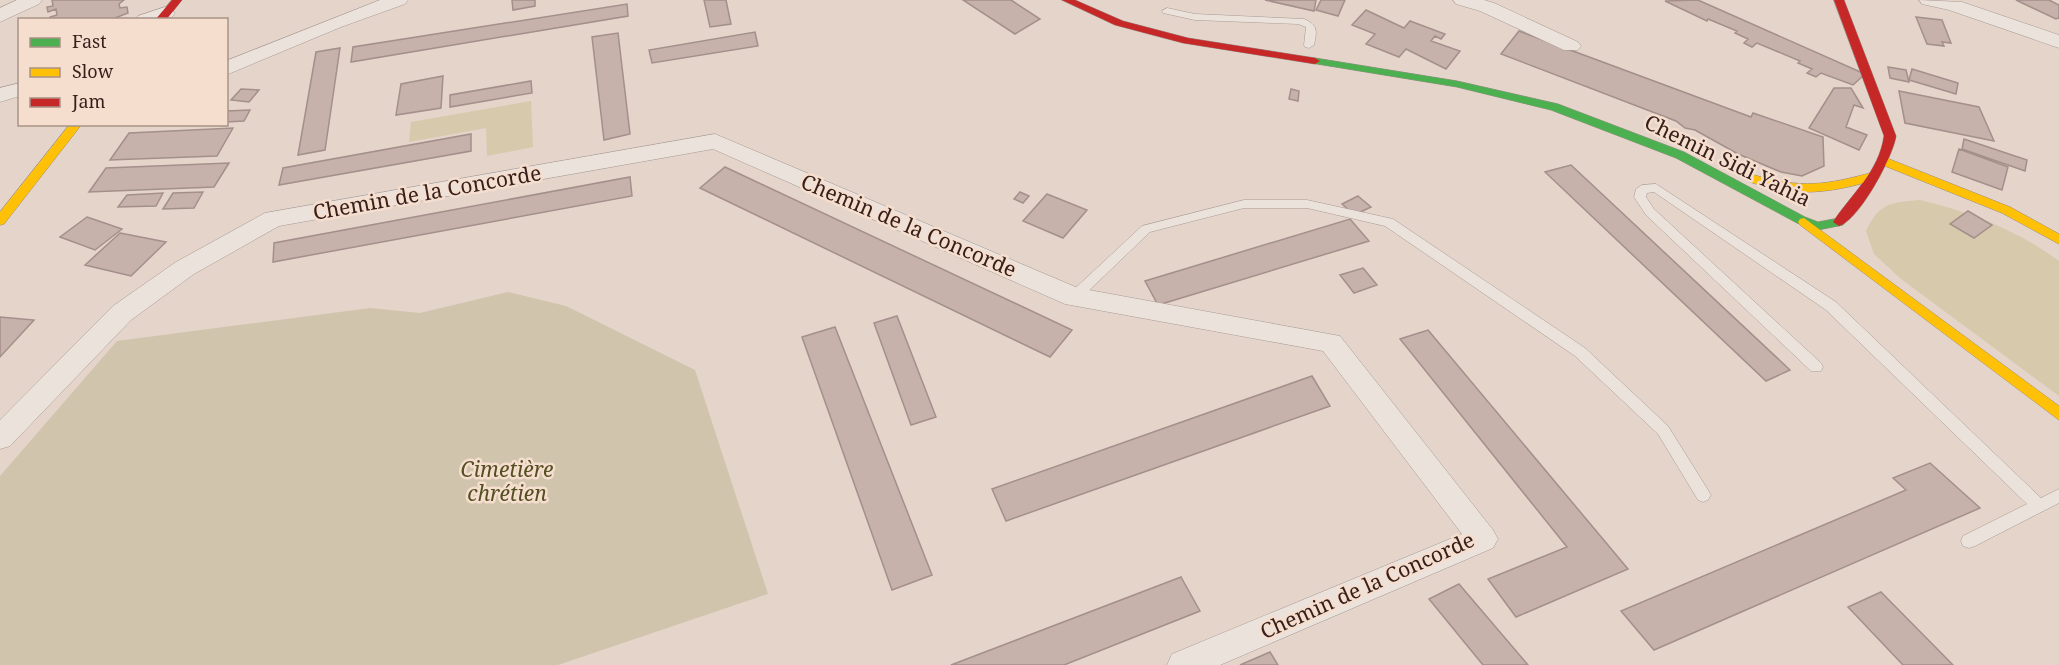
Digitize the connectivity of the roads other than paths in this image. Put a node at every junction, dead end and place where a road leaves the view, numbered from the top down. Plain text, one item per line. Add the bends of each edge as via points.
1 (32, 0) edge
2 (398, 0) edge
3 (1067, 0) edge
4 (1093, 0) edge
5 (1463, 0) edge
6 (1839, 0) edge
7 (1929, 0) edge
8 (167, 11) edge
9 (1167, 11) dead end
10 (0, 16) edge
11 (150, 18) edge
12 (2059, 42) edge
13 (1309, 45) junction
14 (1571, 46) dead end
15 (228, 68) edge
16 (18, 90) edge
17 (0, 95) edge
18 (75, 126) edge
19 (1884, 161) junction
20 (1874, 176) junction
21 (1808, 192) junction
22 (1801, 220) junction
23 (0, 221) edge
24 (2059, 240) edge
25 (1074, 297) junction
26 (1816, 367) dead end
27 (2059, 414) edge
28 (0, 438) edge
29 (1703, 495) dead end
30 (2059, 496) edge
31 (2039, 506) junction
32 (1969, 541) dead end
33 (1183, 665) edge

1 - 10 street
2 - 15 street via 334,22
3 - 22 main road, Chemin Sidi Yahia via 1119,23 1187,40 1457,84 1554,107 1700,164
4 - 13 main road, Chemin Sidi Yahia via 1188,29
5 - 14 street
6 - 19 main road via 1890,136
7 - 12 street
8 - 11 street
9 - 13 lane via 1195,17 1300,21 1312,30
13 - 21 main road, Chemin Sidi Yahia via 1457,73 1546,95 1624,122 1760,182
16 - 17 street
18 - 23 main road
19 - 20 main road
19 - 24 main road via 2006,210
20 - 21 main road, Chemin Sidi Yahia
20 - 22 main road, Chemin Sidi Yahia via 1840,222 1826,226
21 - 22 main road via 1800,207
22 - 27 main road
25 - 28 street, Chemin de la Concorde via 715,141 273,219 185,268 122,313
25 - 29 lane via 1146,229 1244,204 1307,204 1389,222 1580,352 1663,430
25 - 33 street, Chemin de la Concorde via 1331,343 1483,539
26 - 31 lane via 1650,212 1640,197 1642,189 1656,188 1831,306
30 - 31 lane
31 - 32 lane

